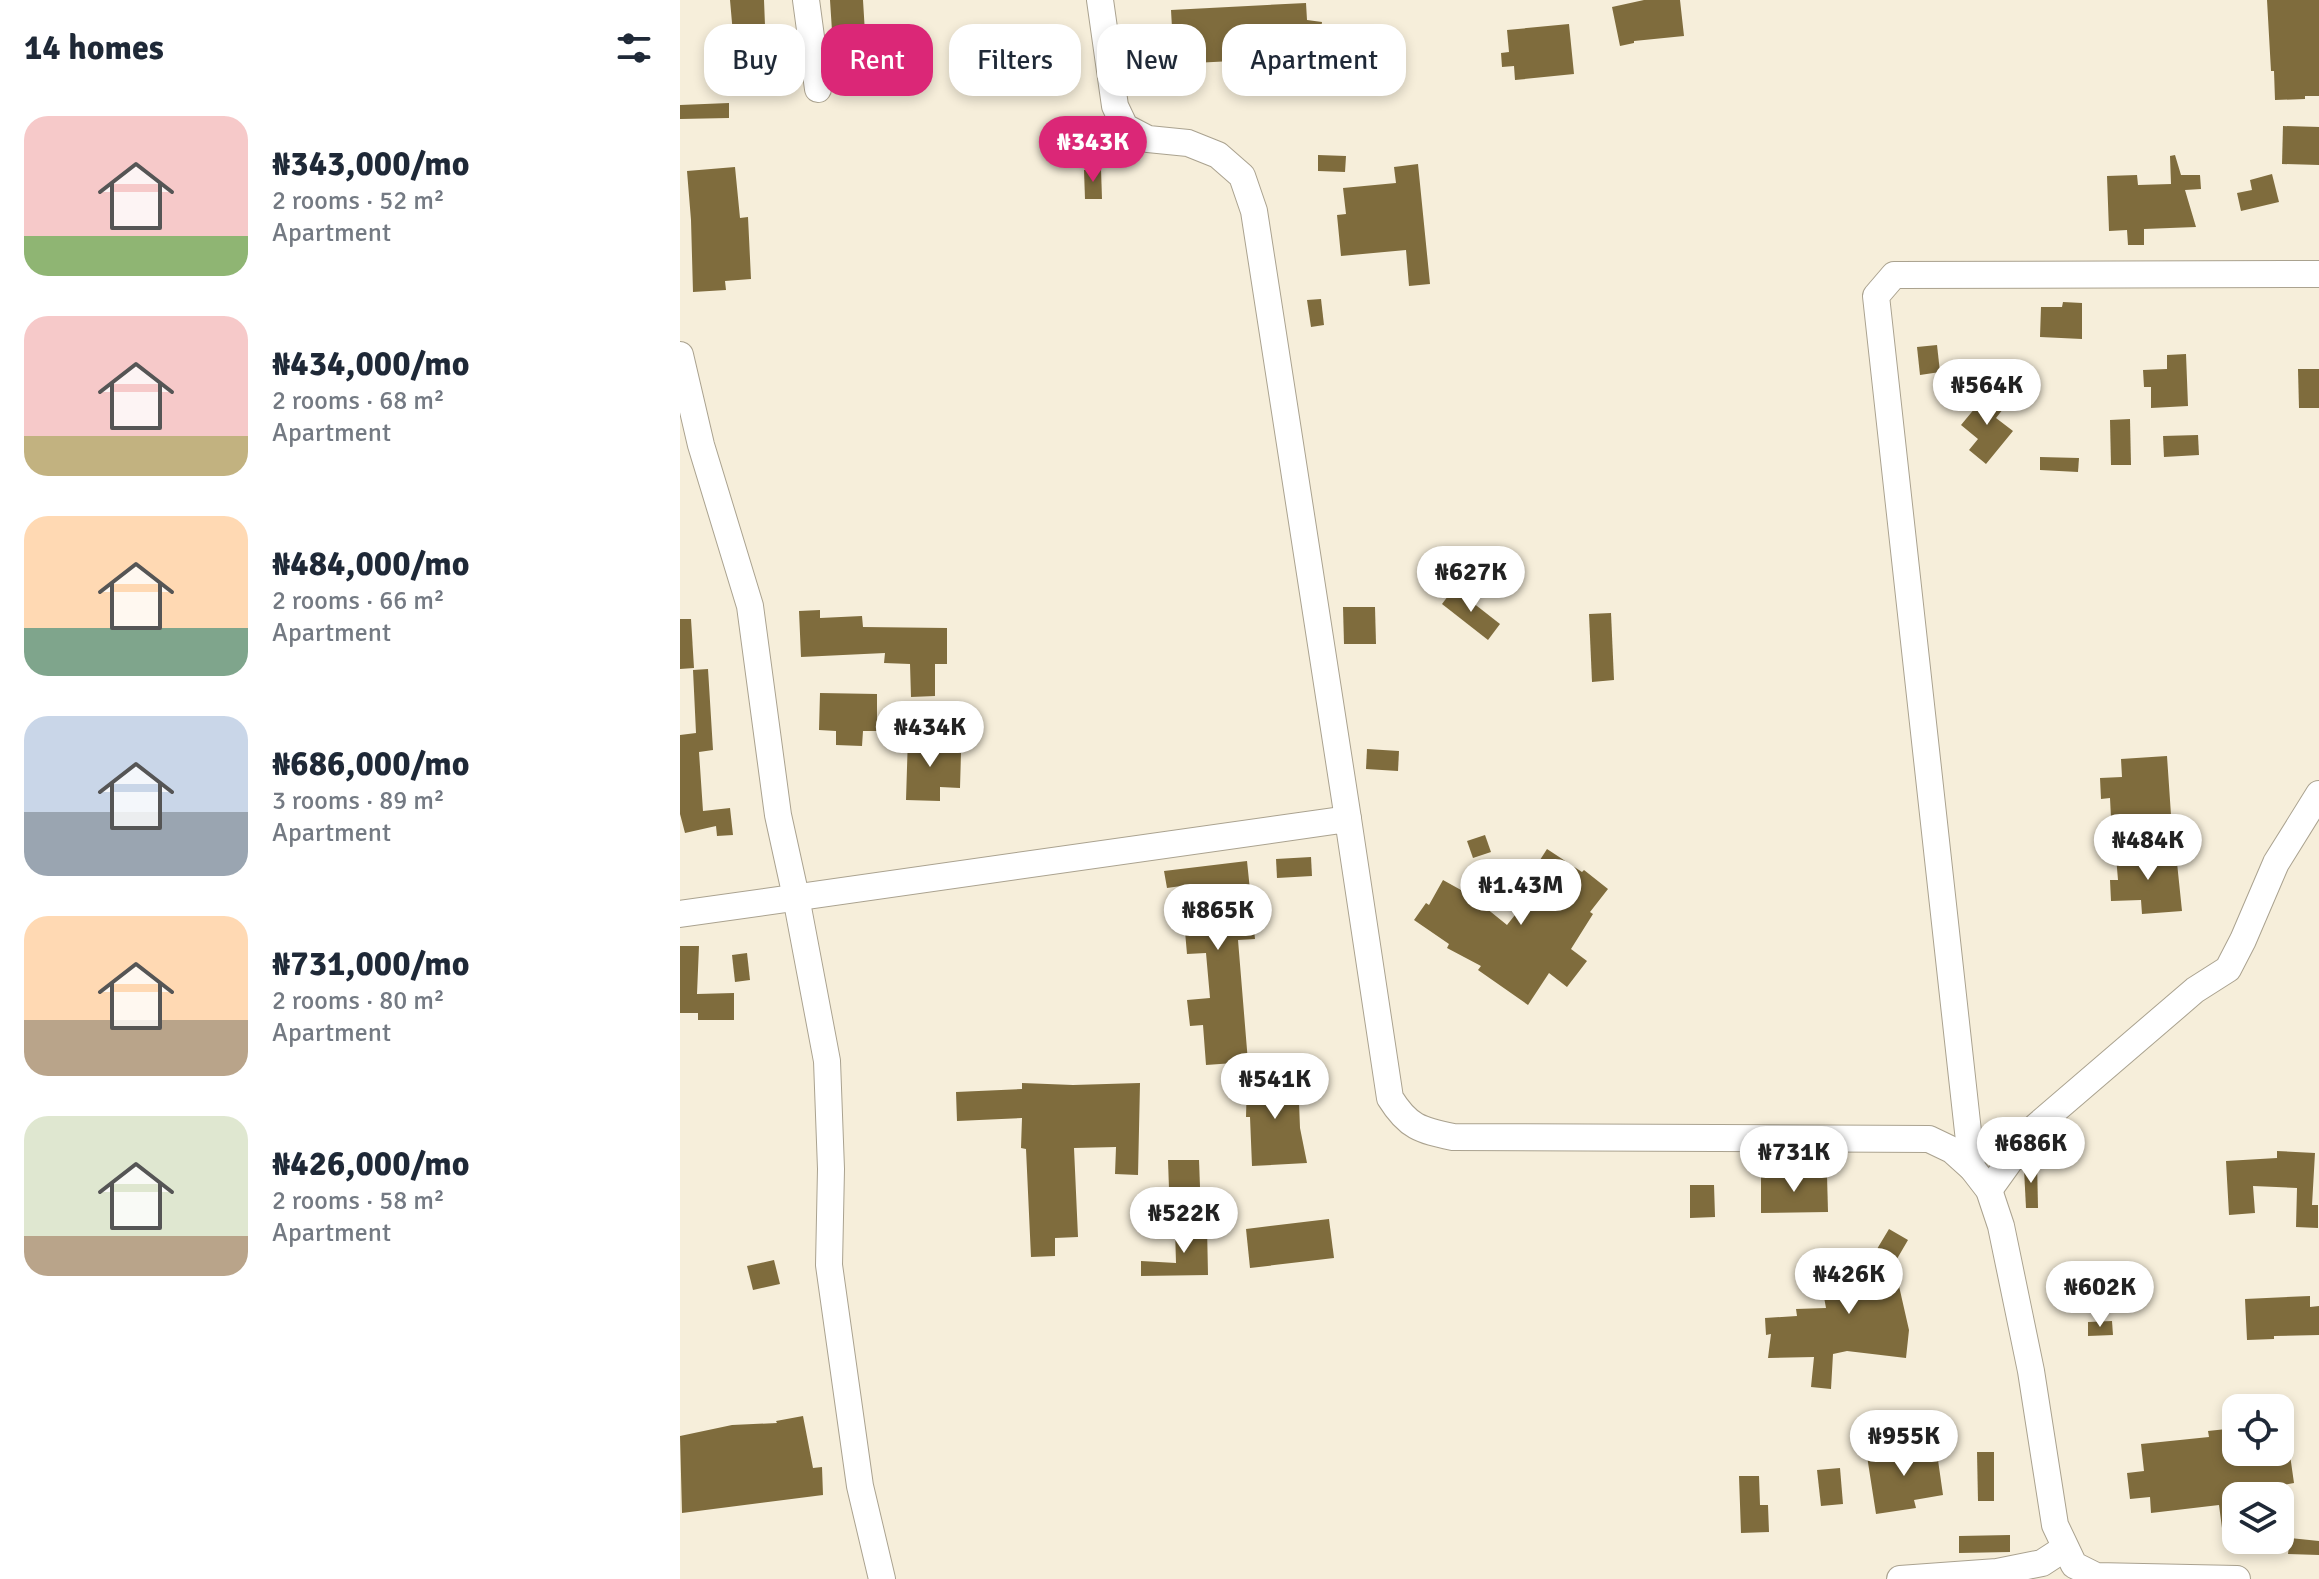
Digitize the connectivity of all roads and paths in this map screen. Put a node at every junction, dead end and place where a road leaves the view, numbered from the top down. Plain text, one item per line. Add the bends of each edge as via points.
1 (806, 0) edge
2 (1100, 0) edge
3 (818, 89) dead end
4 (2319, 274) edge
5 (680, 355) edge
6 (2319, 794) edge
7 (1348, 819) junction
8 (796, 897) junction
9 (680, 914) edge
10 (1972, 1168) junction
11 (1989, 1190) junction
12 (2065, 1548) junction
13 (882, 1579) edge
14 (1900, 1579) edge
15 (2237, 1579) edge

1 - 3 street
2 - 7 street via 1115,106 1125,127 1148,139 1188,143 1218,155 1242,176 1254,211
4 - 10 street via 1894,275 1876,296
5 - 8 street via 750,606 778,815
6 - 11 street via 2276,863 2228,969 2195,990 2032,1130
7 - 8 street
7 - 10 street via 1390,1098 1419,1130 1453,1137 1929,1139
8 - 9 street
8 - 13 street via 827,1061 829,1265 860,1486
10 - 11 street
11 - 12 street via 2031,1371 2055,1525
12 - 14 street via 2042,1563 1997,1572
12 - 15 street via 2074,1565 2096,1576

